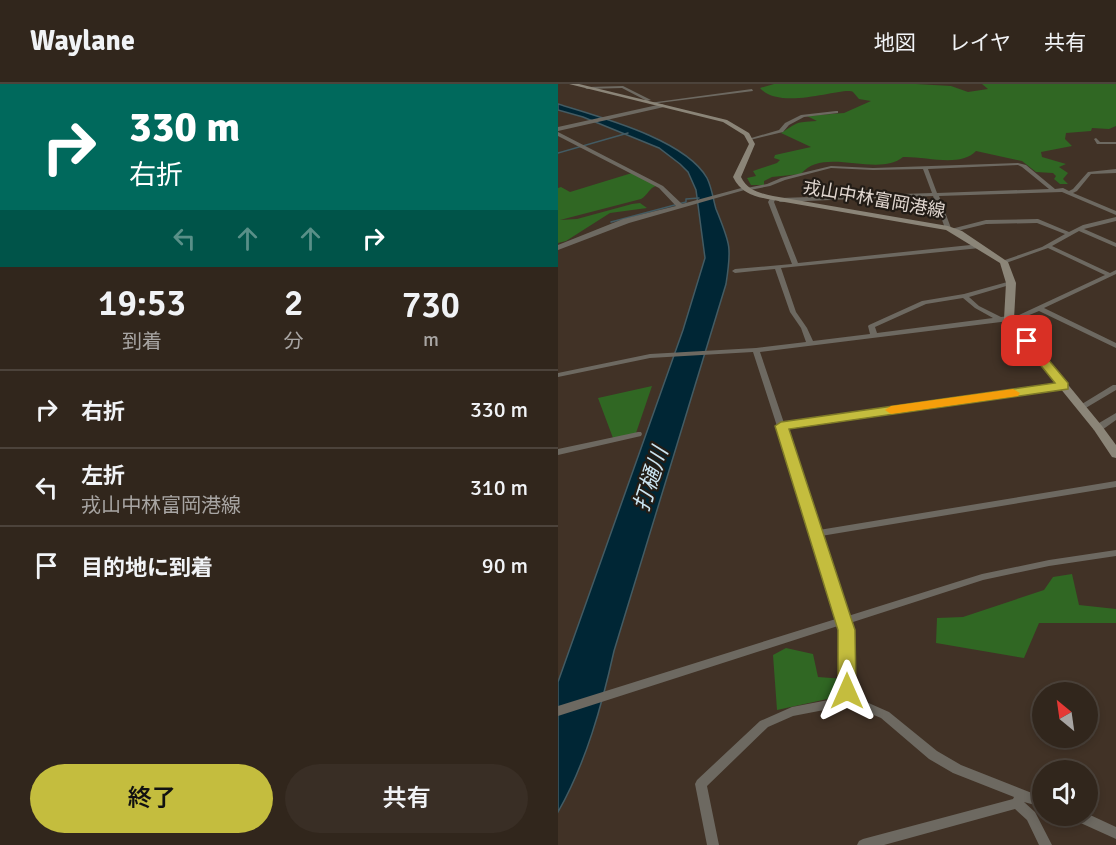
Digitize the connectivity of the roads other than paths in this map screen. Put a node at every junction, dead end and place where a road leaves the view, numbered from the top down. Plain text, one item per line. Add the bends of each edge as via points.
1 (572, 84) edge
2 (752, 90) dead end
3 (647, 102) junction
4 (663, 106) junction
5 (836, 112) dead end
6 (558, 129) edge
7 (558, 134) edge
8 (750, 139) junction
9 (1096, 139) dead end
10 (1116, 143) edge
11 (925, 167) junction
12 (1116, 171) edge
13 (745, 189) junction
14 (1053, 190) junction
15 (1070, 192) junction
16 (936, 194) junction
17 (777, 199) junction
18 (680, 206) junction
19 (1116, 213) edge
20 (1116, 219) edge
21 (950, 229) junction
22 (1079, 229) junction
23 (1070, 234) junction
24 (1116, 244) edge
25 (980, 246) junction
26 (1048, 246) junction
27 (558, 248) edge
28 (1004, 262) junction
29 (796, 265) junction
30 (777, 267) junction
31 (735, 271) dead end
32 (1113, 273) edge
33 (1011, 283) junction
34 (964, 296) junction
35 (1040, 309) junction
36 (1005, 319) junction
37 (874, 335) junction
38 (810, 343) junction
39 (1116, 346) edge
40 (756, 350) junction
41 (558, 375) edge
42 (1063, 386) junction
43 (1116, 387) edge
44 (1080, 406) junction
45 (1116, 416) edge
46 (781, 426) junction
47 (1098, 428) junction
48 (638, 434) dead end
49 (558, 452) edge
50 (1116, 454) edge
51 (1116, 484) edge
52 (815, 534) junction
53 (1116, 553) edge
54 (844, 621) junction
55 (851, 700) junction
56 (558, 711) edge
57 (1019, 799) junction
58 (1032, 801) edge
59 (1098, 825) edge
60 (1116, 833) edge
61 (712, 845) edge
62 (863, 845) edge
63 (1046, 845) edge

1 - 3 main road
2 - 3 street
3 - 4 main road
4 - 6 street
4 - 8 main road via 725,122 741,129
5 - 8 street via 803,116 781,131
7 - 18 street via 662,187
8 - 13 main road via 750,152 738,177
9 - 10 street via 1099,143
11 - 13 street via 831,167
11 - 14 street via 1022,165
11 - 16 street
12 - 15 street via 1090,173
13 - 17 main road, 戎山中林富岡港線
13 - 18 street
14 - 15 street
14 - 16 street
15 - 19 street
16 - 17 street
16 - 21 street
17 - 21 main road, 戎山中林富岡港線
17 - 29 street via 771,202
18 - 27 street via 626,221
20 - 22 street
21 - 23 street via 986,222 1038,221
21 - 25 main road, 戎山中林富岡港線
22 - 23 street
22 - 24 street
23 - 26 street
25 - 28 main road, 戎山中林富岡港線
25 - 29 street
26 - 28 street
26 - 32 street
28 - 33 main road
29 - 30 street
30 - 31 street
30 - 38 street via 793,312
32 - 35 street
33 - 34 street
33 - 36 main road
34 - 36 street via 977,307
34 - 37 street via 924,302 871,326
35 - 36 street
35 - 39 street
36 - 37 street
36 - 42 main road
37 - 38 street
38 - 40 street
40 - 41 street via 668,354
40 - 46 street
42 - 44 main road
42 - 46 street
43 - 44 street
44 - 47 main road
45 - 47 street
46 - 52 street
47 - 50 main road
48 - 49 street
51 - 52 street
52 - 54 street
53 - 54 street via 982,577
54 - 55 street via 847,691
54 - 56 street
55 - 57 street via 885,714 933,755
55 - 61 street via 792,712 764,724 701,783
57 - 58 street
57 - 62 street
57 - 63 street
59 - 60 street

